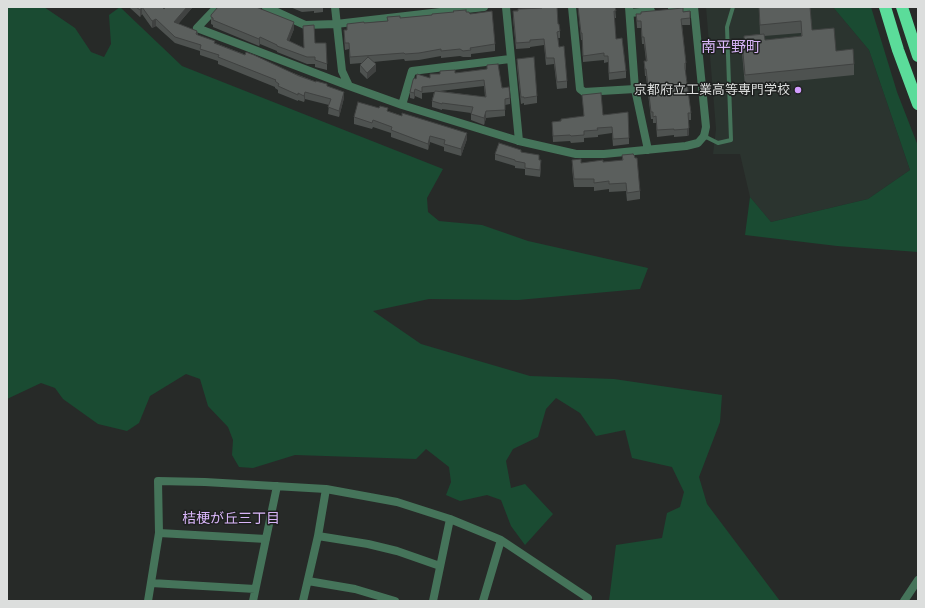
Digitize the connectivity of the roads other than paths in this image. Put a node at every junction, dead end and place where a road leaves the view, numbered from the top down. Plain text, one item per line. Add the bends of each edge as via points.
1 (217, 7) edge
2 (266, 7) edge
3 (335, 7) edge
4 (484, 7) edge
5 (506, 7) edge
6 (572, 7) edge
7 (693, 7) edge
8 (732, 7) edge
9 (885, 7) edge
10 (902, 7) edge
11 (629, 10) edge
12 (336, 24) junction
13 (918, 56) edge
14 (510, 59) junction
15 (349, 86) junction
16 (635, 89) junction
17 (402, 104) junction
18 (918, 104) edge
19 (704, 136) junction
20 (519, 141) junction
21 (648, 150) junction
22 (278, 486) junction
23 (326, 488) junction
24 (450, 519) junction
25 (159, 533) junction
26 (318, 536) junction
27 (266, 539) junction
28 (501, 540) junction
29 (440, 566) junction
30 (918, 580) edge
31 (308, 581) junction
32 (151, 583) junction
33 (255, 589) junction
34 (148, 601) edge
35 (253, 601) edge
36 (303, 601) edge
37 (395, 601) edge
38 (433, 601) edge
39 (484, 601) edge
40 (587, 601) edge
41 (904, 601) edge

1 - 15 street via 197,28
2 - 12 street via 305,25
3 - 12 street
4 - 12 street
5 - 14 street
6 - 16 street via 580,89 584,92
7 - 11 street
7 - 19 street via 706,127
8 - 19 lane via 727,27 731,140 718,143
9 - 18 highway
10 - 13 highway
11 - 16 street
12 - 15 street via 342,71
14 - 17 street via 412,71
14 - 20 street
15 - 17 street
16 - 21 street
17 - 20 street
19 - 21 street via 698,143 686,146
20 - 21 street via 576,154
22 - 23 street
22 - 25 street via 158,481
22 - 27 street
23 - 24 street via 397,502
23 - 26 street
24 - 28 street
24 - 29 street
25 - 27 street
25 - 32 street
26 - 29 street via 397,551
26 - 31 street
27 - 33 street
28 - 39 street
28 - 40 street via 588,598
29 - 38 street
30 - 41 street
31 - 36 street
31 - 37 street via 355,589
32 - 33 street
32 - 34 street
33 - 35 street

